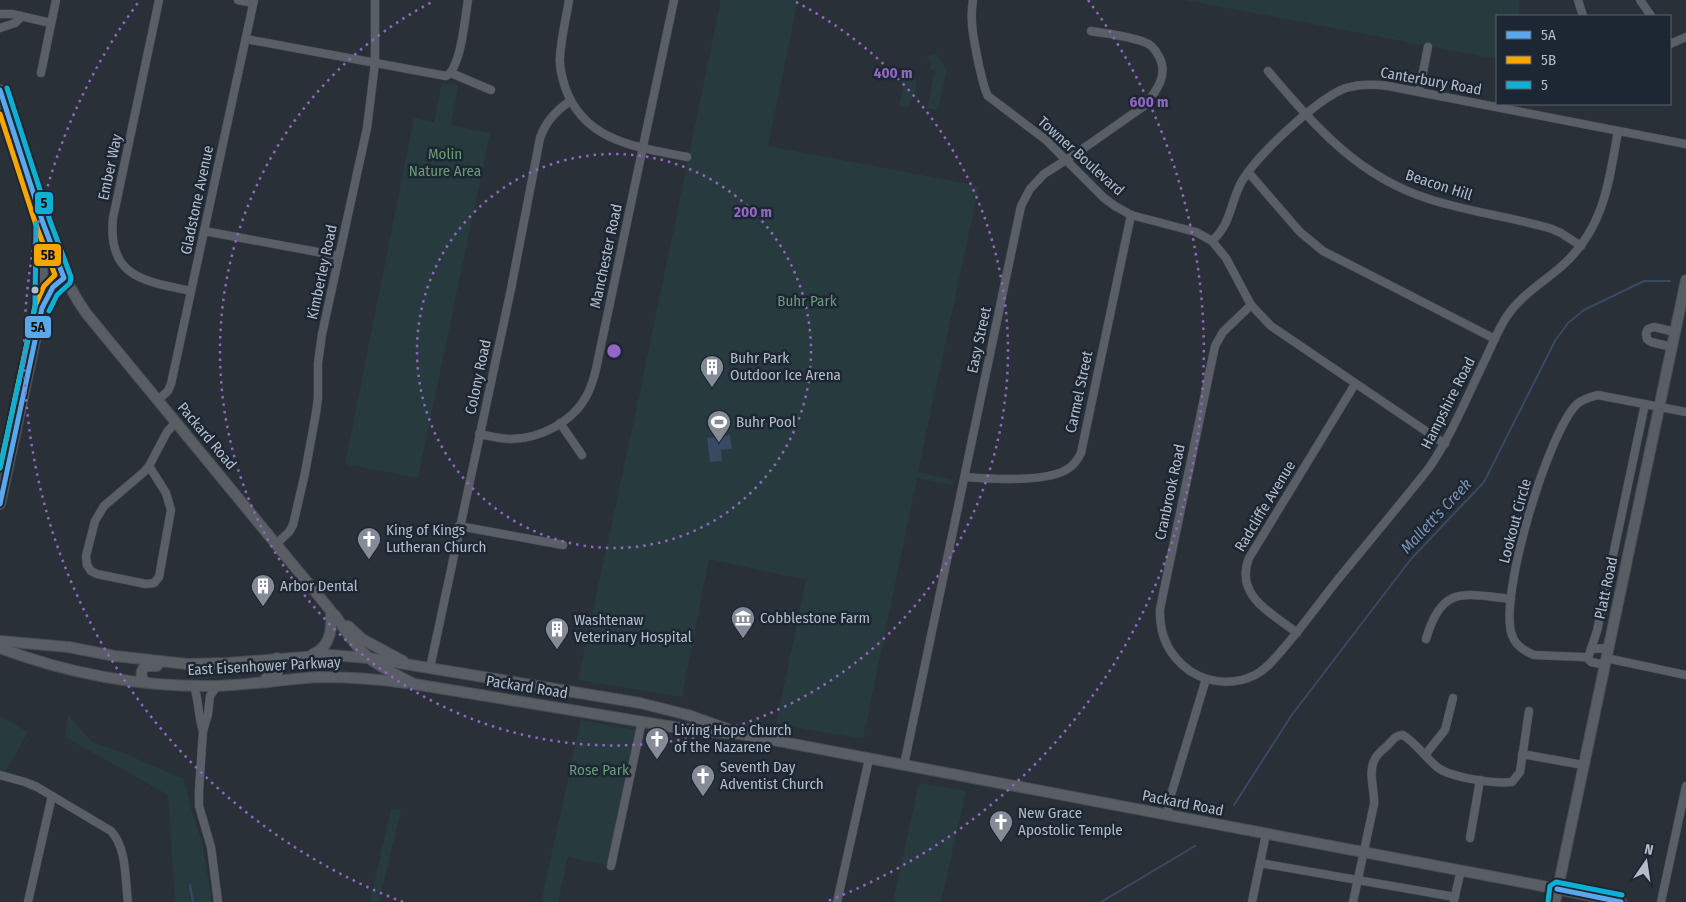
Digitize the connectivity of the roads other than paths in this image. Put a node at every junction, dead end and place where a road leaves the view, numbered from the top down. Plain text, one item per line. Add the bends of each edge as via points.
1 (56, 0) edge
2 (159, 0) edge
3 (238, 0) edge
4 (376, 0) edge
5 (468, 0) edge
6 (569, 0) edge
7 (674, 0) edge
8 (973, 0) edge
9 (1578, 0) edge
10 (1640, 0) edge
11 (254, 2) edge
12 (0, 14) edge
13 (1583, 15) edge
14 (1650, 15) edge
15 (22, 17) junction
16 (51, 23) junction
17 (0, 28) edge
18 (1091, 31) dead end
19 (1686, 37) edge
20 (246, 39) junction
21 (1671, 44) edge
22 (1428, 47) dead end
23 (374, 63) junction
24 (1268, 71) dead end
25 (41, 73) dead end
26 (450, 74) junction
27 (0, 90) edge
28 (490, 90) dead end
29 (1420, 92) junction
30 (570, 101) junction
31 (1306, 115) junction
32 (1618, 131) junction
33 (1686, 144) edge
34 (643, 148) junction
35 (687, 157) dead end
36 (1067, 160) junction
37 (1248, 172) junction
38 (1131, 215) junction
39 (43, 223) junction
40 (204, 231) junction
41 (1212, 241) junction
42 (1581, 246) junction
43 (339, 256) junction
44 (64, 278) junction
45 (1686, 280) edge
46 (191, 291) junction
47 (1251, 305) junction
48 (42, 308) junction
49 (1675, 332) junction
50 (1495, 339) junction
51 (1672, 347) junction
52 (1355, 384) junction
53 (158, 400) junction
54 (1645, 404) junction
55 (1659, 407) junction
56 (1686, 412) edge
57 (176, 422) junction
58 (560, 423) junction
59 (479, 434) junction
60 (1445, 444) junction
61 (582, 455) dead end
62 (150, 466) junction
63 (965, 478) junction
64 (0, 504) edge
65 (459, 526) junction
66 (276, 544) junction
67 (563, 545) dead end
68 (1511, 599) junction
69 (333, 612) junction
70 (1297, 633) junction
71 (1426, 639) dead end
72 (0, 641) edge
73 (0, 648) edge
74 (1591, 649) junction
75 (310, 655) junction
76 (1606, 657) junction
77 (278, 658) junction
78 (369, 658) junction
79 (1588, 658) junction
80 (390, 662) joint
81 (187, 664) junction
82 (413, 666) junction
83 (430, 668) junction
84 (1686, 675) edge
85 (1206, 679) junction
86 (144, 682) junction
87 (244, 684) junction
88 (414, 684) junction
89 (194, 686) junction
90 (217, 686) junction
91 (579, 692) junction
92 (1453, 698) dead end
93 (520, 701) junction
94 (665, 708) junction
95 (1529, 711) dead end
96 (594, 713) junction
97 (642, 721) junction
98 (203, 731) junction
99 (741, 734) junction
100 (1522, 754) junction
101 (1425, 755) junction
102 (869, 759) junction
103 (1583, 765) junction
104 (904, 766) junction
105 (0, 775) edge
106 (1480, 780) junction
107 (1686, 786) edge
108 (52, 796) junction
109 (1167, 815) junction
110 (1266, 834) junction
111 (1470, 838) dead end
112 (1364, 852) junction
113 (1260, 863) junction
114 (611, 866) dead end
115 (1461, 870) junction
116 (1358, 880) junction
117 (1557, 889) junction
118 (1455, 900) edge
119 (28, 902) edge
120 (128, 902) edge
121 (218, 902) edge
122 (838, 902) edge
123 (1252, 902) edge
124 (1353, 902) edge
125 (1555, 902) edge
126 (1620, 902) edge
127 (1662, 902) edge

1 - 16 street
2 - 46 street, Ember Way via 113,218 113,242 124,265 141,279
3 - 11 street
4 - 23 street, Kimberley Road
5 - 26 street via 457,61
6 - 30 street via 560,58
7 - 34 street, Manchester Road
8 - 36 street, Towner Boulevard via 972,31 988,96
9 - 13 street
10 - 14 street
11 - 20 street, Gladstone Avenue
12 - 15 street
15 - 16 street
15 - 17 street
16 - 25 street
18 - 36 street, Easy Street via 1145,42 1160,57 1163,74 1161,83 1144,106
19 - 21 street
20 - 23 street
20 - 40 street, Gladstone Avenue
22 - 29 street
23 - 26 street via 441,76
23 - 43 street, Kimberley Road via 367,128
24 - 31 street, Beacon Hill
26 - 28 street
27 - 39 main road, Packard Road
29 - 31 street, Canterbury Road via 1358,85 1333,94
29 - 32 street, Canterbury Road
30 - 34 street via 592,126 617,141
30 - 59 street, Colony Road via 551,117 540,138
31 - 37 street, Canterbury Road via 1265,150
31 - 42 street, Beacon Hill via 1345,154 1408,192 1552,229
32 - 33 street, Canterbury Road
32 - 42 street, Hampshire Road via 1604,203 1594,227
34 - 35 street
34 - 58 street, Manchester Road via 596,369 587,395 579,407
36 - 38 street, Towner Boulevard via 1104,198
36 - 63 street, Easy Street via 1036,181 1021,206
37 - 41 street, Canterbury Road via 1235,196 1228,220
37 - 50 street via 1300,232 1323,251
38 - 41 street, Towner Boulevard via 1184,228
38 - 63 street, Carmel Street via 1077,461 1070,468 1052,475
39 - 44 main road, Packard Road
39 - 48 main road
40 - 43 street
40 - 46 street, Gladstone Avenue
41 - 47 street, Towner Boulevard via 1226,258
42 - 50 street, Hampshire Road via 1516,305
43 - 66 street, Kimberley Road via 320,350 317,406 305,473 293,525
44 - 48 main road via 49,291
44 - 53 main road, Packard Road via 86,313
45 - 49 main road, Platt Road
46 - 53 street, Gladstone Avenue via 171,384
47 - 52 street, Towner Boulevard via 1271,326
47 - 85 street, Cranbrook Road via 1223,332 1215,346 1160,610 1162,636 1170,651 1188,670
48 - 64 main road
49 - 51 main road, Platt Road
49 - 51 street via 1654,327 1646,333 1651,342
50 - 60 street, Hampshire Road
51 - 55 main road, Platt Road
52 - 60 street, Towner Boulevard
52 - 70 street, Radcliffe Avenue via 1245,567 1246,584 1254,599
53 - 57 main road, Packard Road
54 - 55 street, Lookout Circle
54 - 68 street, Lookout Circle via 1598,395 1578,403 1572,410 1531,506
54 - 74 street
55 - 56 street, Lookout Circle
55 - 76 main road, Platt Road
57 - 62 street via 167,432
57 - 66 main road, Packard Road
58 - 59 street, Manchester Road via 526,438 508,439
58 - 61 street
59 - 65 street, Colony Road
60 - 70 street, Hampshire Road
62 - 62 street via 104,506 95,521 86,556 91,571 146,584 154,583 159,577 172,510
63 - 104 street, Easy Street
65 - 67 street
65 - 83 street, Colony Road
66 - 69 main road, Packard Road
68 - 71 street via 1458,595 1446,600 1431,623
68 - 79 street, Lookout Circle via 1512,635 1527,652 1542,656
69 - 75 main road via 327,643 322,651
69 - 78 main road, Packard Road
69 - 82 main road via 362,639
70 - 85 street, Hampshire Road via 1265,669 1256,674 1234,681
72 - 81 main road, East Eisenhower Parkway
73 - 86 main road, East Eisenhower Parkway via 78,672
74 - 76 street
74 - 79 street
75 - 77 main road, East Eisenhower Parkway
75 - 78 main road, East Eisenhower Parkway
76 - 79 street, Lookout Circle via 1590,662
76 - 84 street
76 - 103 main road, Platt Road
77 - 81 main road, East Eisenhower Parkway
77 - 87 main road via 278,670 274,676
78 - 80 main road, East Eisenhower Parkway
78 - 88 main road, Packard Road
80 - 82 main road, Packard Road
81 - 86 main road via 145,666 141,673
82 - 83 main road, Packard Road
83 - 91 main road, Packard Road
85 - 109 street
86 - 89 main road, East Eisenhower Parkway
87 - 88 main road, East Eisenhower Parkway via 335,677
87 - 90 main road, East Eisenhower Parkway
88 - 93 main road, Packard Road
89 - 90 main road, East Eisenhower Parkway
89 - 98 street
90 - 98 street via 210,696
91 - 93 main road via 582,699 576,705 539,699
91 - 94 main road, Packard Road
92 - 101 street via 1445,730
93 - 96 main road, Packard Road
94 - 96 main road via 671,717 668,720 619,712
94 - 99 main road, Packard Road
95 - 100 street
96 - 97 main road, Packard Road
97 - 99 main road, Packard Road via 698,731
97 - 114 street
98 - 121 street via 199,806 211,847
99 - 102 main road, Packard Road
100 - 103 street
100 - 106 street via 1520,772 1512,782
101 - 106 street via 1444,771
101 - 112 street via 1399,735 1375,758 1372,767 1374,804
102 - 104 main road, Packard Road
102 - 122 street
103 - 117 main road, Platt Road
104 - 109 main road, Packard Road
105 - 108 street via 25,782
106 - 111 street
107 - 127 street
108 - 119 street
108 - 120 street via 105,826 117,837
109 - 110 main road, Packard Road
110 - 112 main road, Packard Road
110 - 113 street
112 - 115 main road, Packard Road
112 - 116 street
113 - 116 street
113 - 123 street
115 - 117 main road, Packard Road
115 - 118 street
116 - 118 street
116 - 124 street
117 - 125 main road, Platt Road
117 - 126 main road, Packard Road

